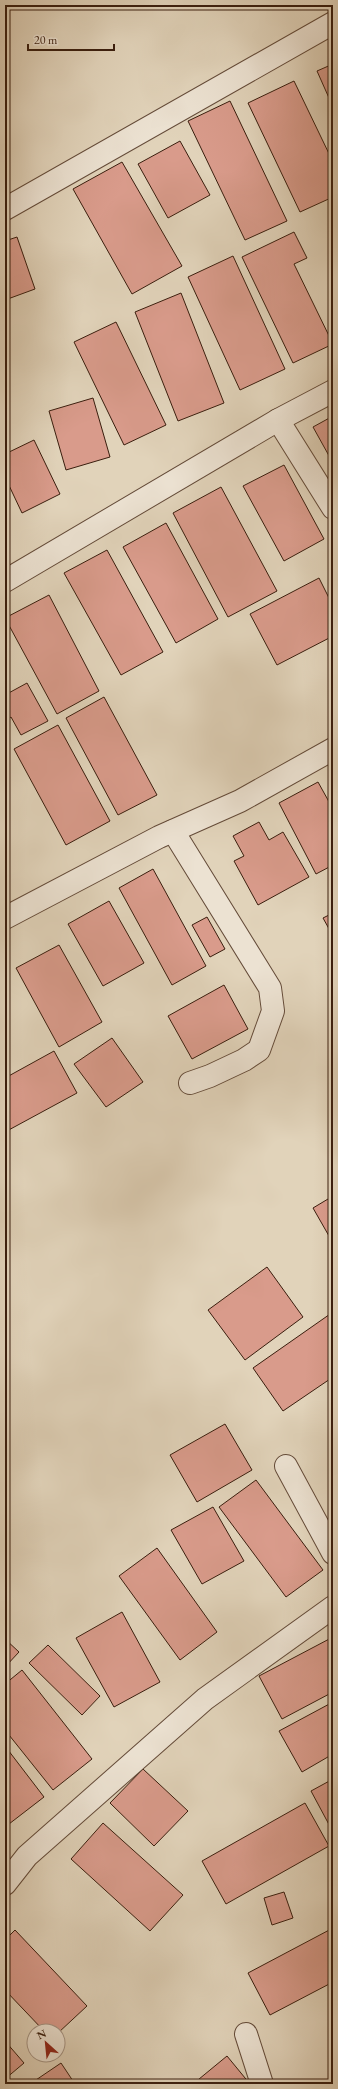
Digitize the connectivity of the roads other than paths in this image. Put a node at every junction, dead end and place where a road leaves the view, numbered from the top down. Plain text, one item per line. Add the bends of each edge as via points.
1 (333, 23) edge
2 (5, 209) edge
3 (333, 391) edge
4 (278, 420) junction
5 (333, 508) edge
6 (5, 581) edge
7 (333, 749) edge
8 (173, 831) junction
9 (5, 918) edge
10 (190, 1083) dead end
11 (286, 1466) dead end
12 (333, 1553) edge
13 (333, 1607) edge
14 (5, 1884) edge
15 (246, 2034) dead end
16 (262, 2084) edge

1 - 2 street
3 - 4 street
4 - 5 street
4 - 6 street
7 - 8 street via 240,801
8 - 9 street via 87,873
8 - 10 street via 270,988 273,1011 259,1050 244,1060
11 - 12 street
13 - 14 street via 205,1699 28,1856
15 - 16 street

